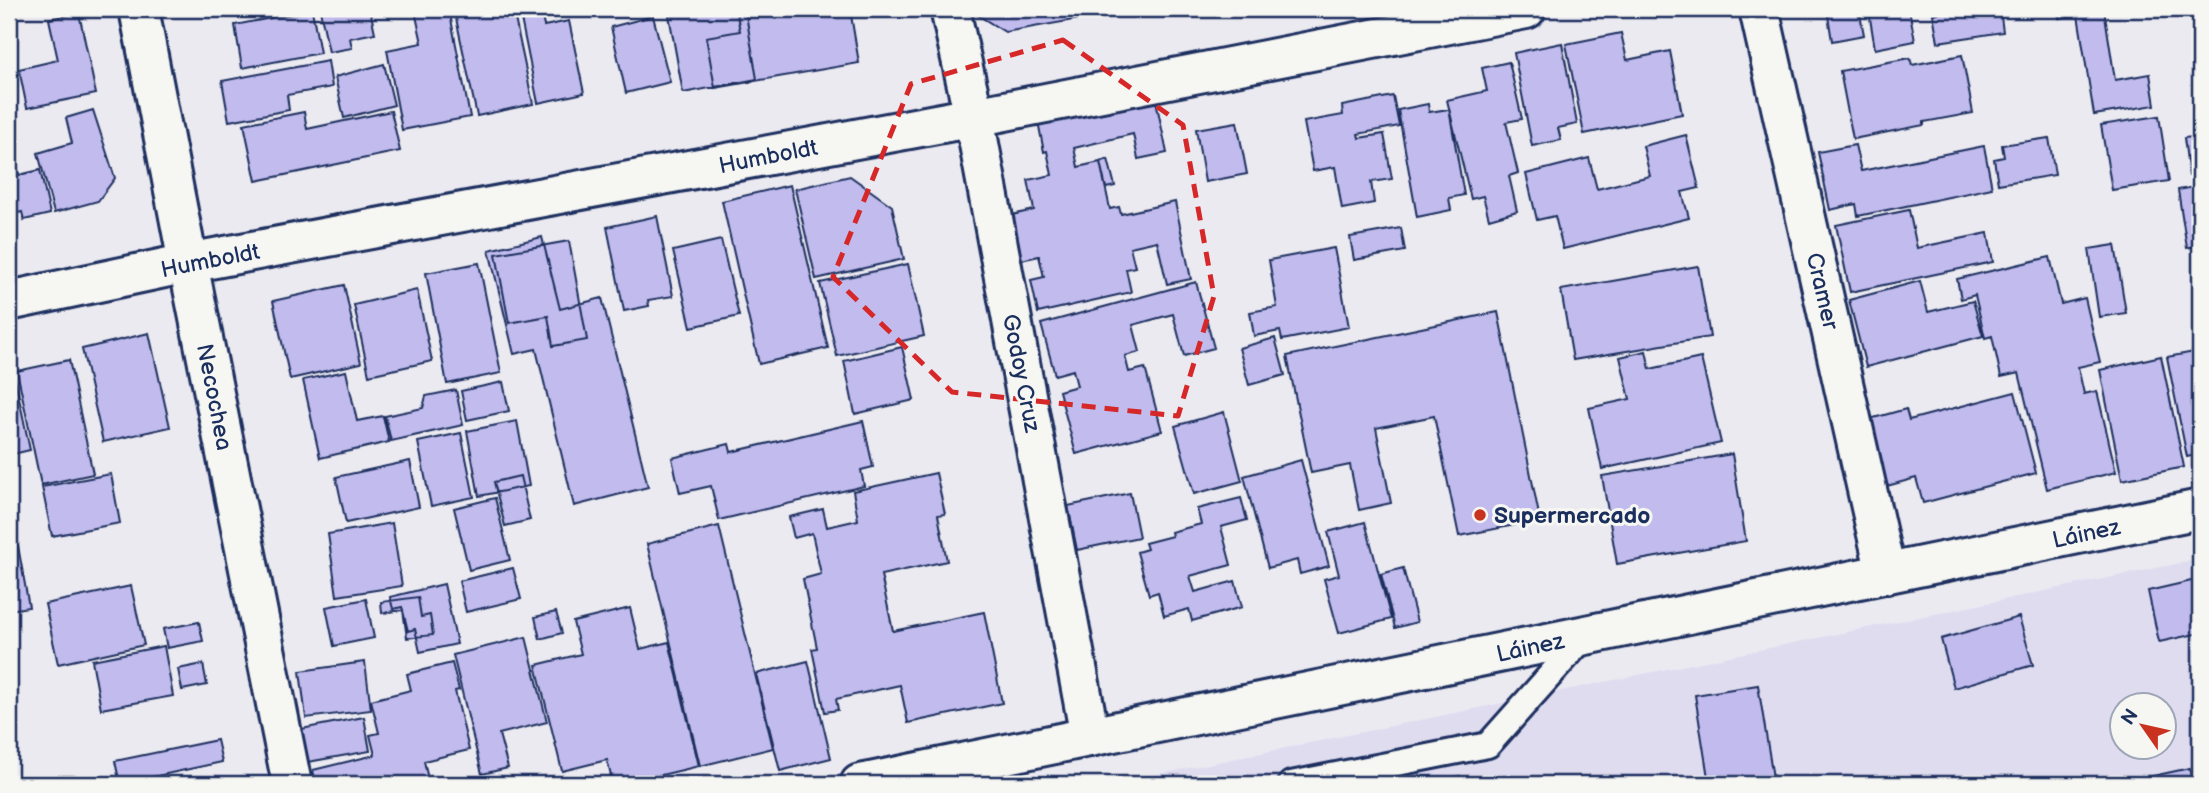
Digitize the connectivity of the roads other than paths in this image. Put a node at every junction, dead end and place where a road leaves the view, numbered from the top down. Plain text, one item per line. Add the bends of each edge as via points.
1 (139, 9) edge
2 (950, 9) edge
3 (1526, 9) edge
4 (1759, 9) edge
5 (974, 117) junction
6 (188, 263) junction
7 (9, 300) edge
8 (2200, 509) edge
9 (1886, 574) junction
10 (1586, 635) junction
11 (1090, 737) junction
12 (292, 784) edge
13 (860, 784) edge
14 (1291, 784) edge

1 - 6 street, Necochea
2 - 5 street, Godoy Cruz
3 - 5 street, Humboldt
4 - 9 street, Cramer
5 - 6 street, Humboldt
5 - 11 street, Godoy Cruz
6 - 7 street, Humboldt
6 - 12 street, Necochea
8 - 9 street, Láinez
9 - 10 street, Láinez
10 - 11 street, Láinez
10 - 14 lane via 1488,746
11 - 13 street, Láinez

